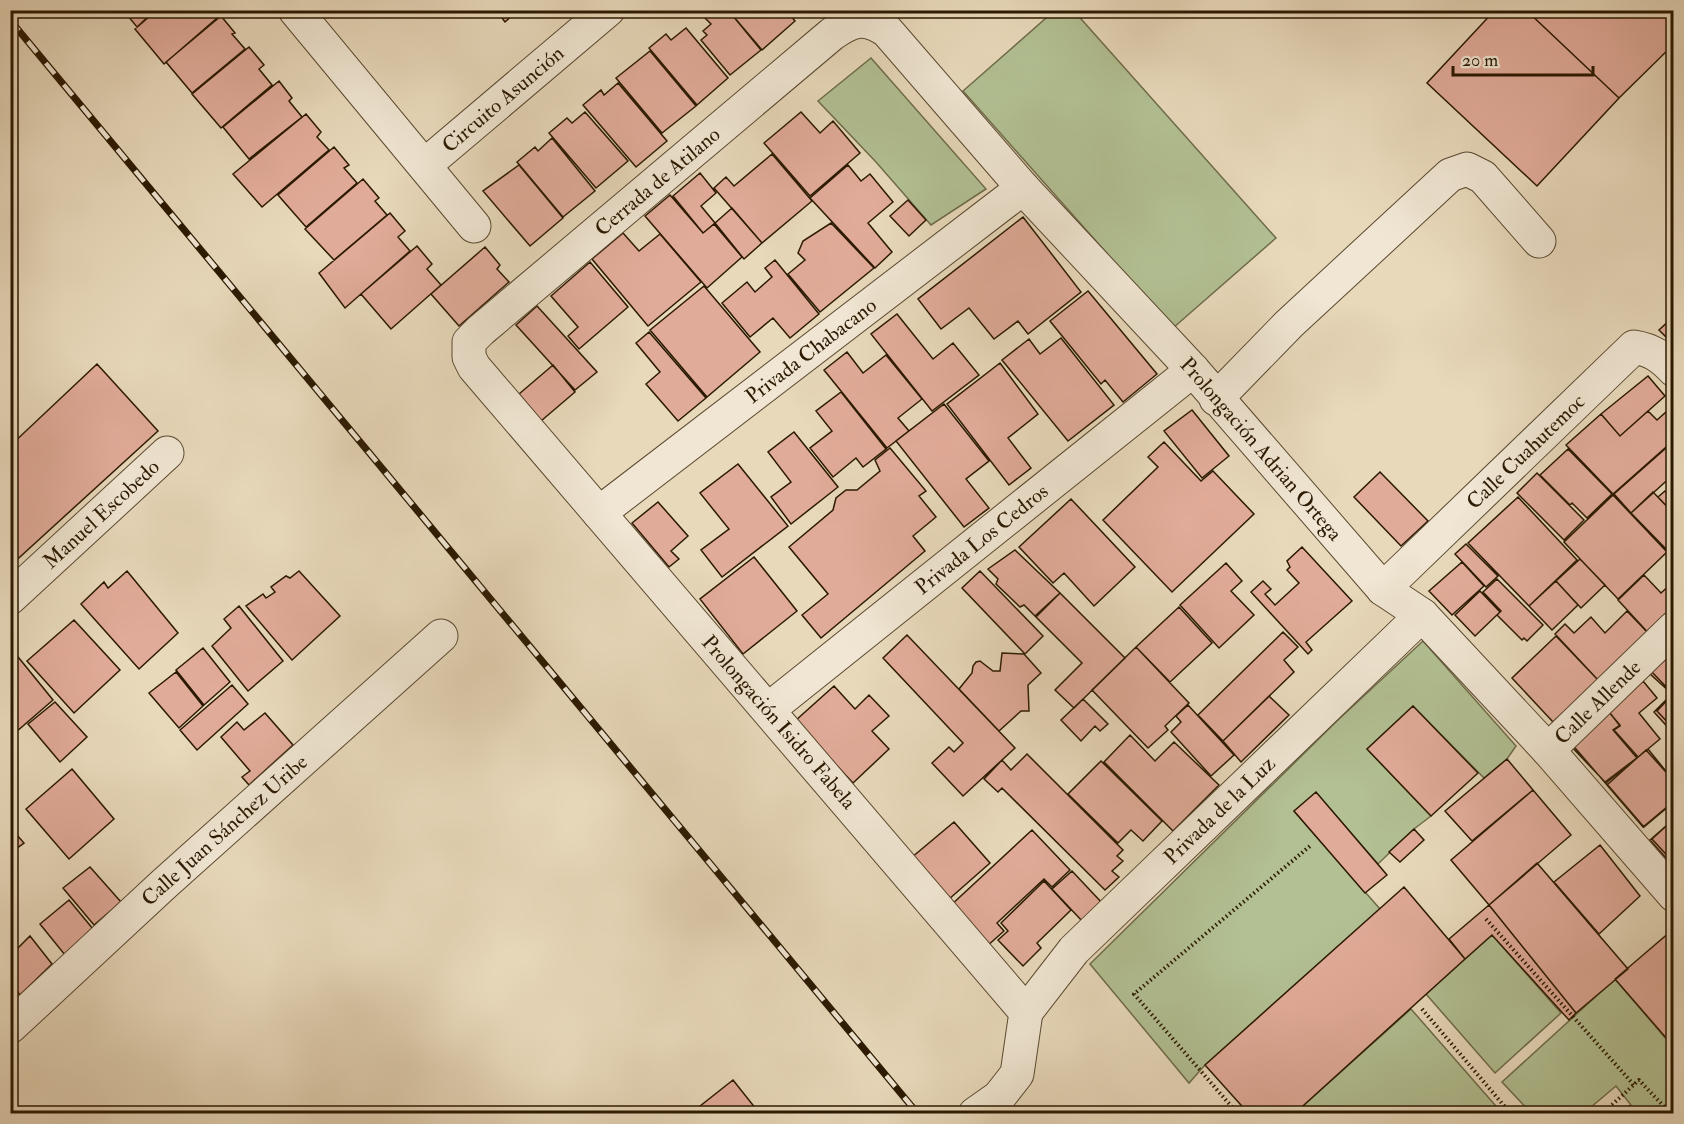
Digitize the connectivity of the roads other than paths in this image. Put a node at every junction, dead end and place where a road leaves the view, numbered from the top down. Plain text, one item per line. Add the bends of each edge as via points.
1 (295, 10) edge
2 (608, 10) edge
3 (842, 27) joint
4 (425, 165) junction
5 (1023, 188) junction
6 (474, 226) dead end
7 (1539, 241) dead end
8 (474, 336) joint
9 (1193, 370) junction
10 (1674, 370) edge
11 (1216, 399) junction
12 (167, 453) dead end
13 (599, 513) junction
14 (1383, 589) junction
15 (10, 598) edge
16 (1422, 615) junction
17 (1674, 627) edge
18 (441, 636) dead end
19 (769, 709) junction
20 (1548, 750) junction
21 (1674, 895) edge
22 (1026, 1012) junction
23 (10, 1027) edge
24 (975, 1113) edge

1 - 4 street, Circuito Asunción
2 - 4 street, Circuito Asunción
3 - 5 street, Prolongación Adrian Ortega via 868,20 887,31
3 - 8 street, Cerrada de Atilano
4 - 6 street, Circuito Asunción
5 - 9 street, Prolongación Adrian Ortega
5 - 13 street, Privada Chabacano
7 - 11 street via 1483,177 1467,169 1450,175 1289,324
8 - 13 street, Prolongación Isidro Fabela via 468,350 474,367
9 - 11 street, Prolongación Adrian Ortega
9 - 19 street, Privada Los Cedros
10 - 14 street, Calle Cuahutemoc via 1661,357 1634,347
11 - 14 street, Prolongación Adrian Ortega
12 - 15 street, Manuel Escobedo
13 - 19 street, Prolongación Isidro Fabela
14 - 16 street, Prolongación Adrian Ortega
16 - 20 street, Prolongación Adrian Ortega
16 - 22 street, Privada de la Luz via 1074,950
17 - 20 street, Calle Allende
18 - 23 street, Calle Juan Sánchez Uribe
19 - 22 street, Prolongación Isidro Fabela
20 - 21 street, Prolongación Adrian Ortega
22 - 24 street via 1017,1074 999,1097

